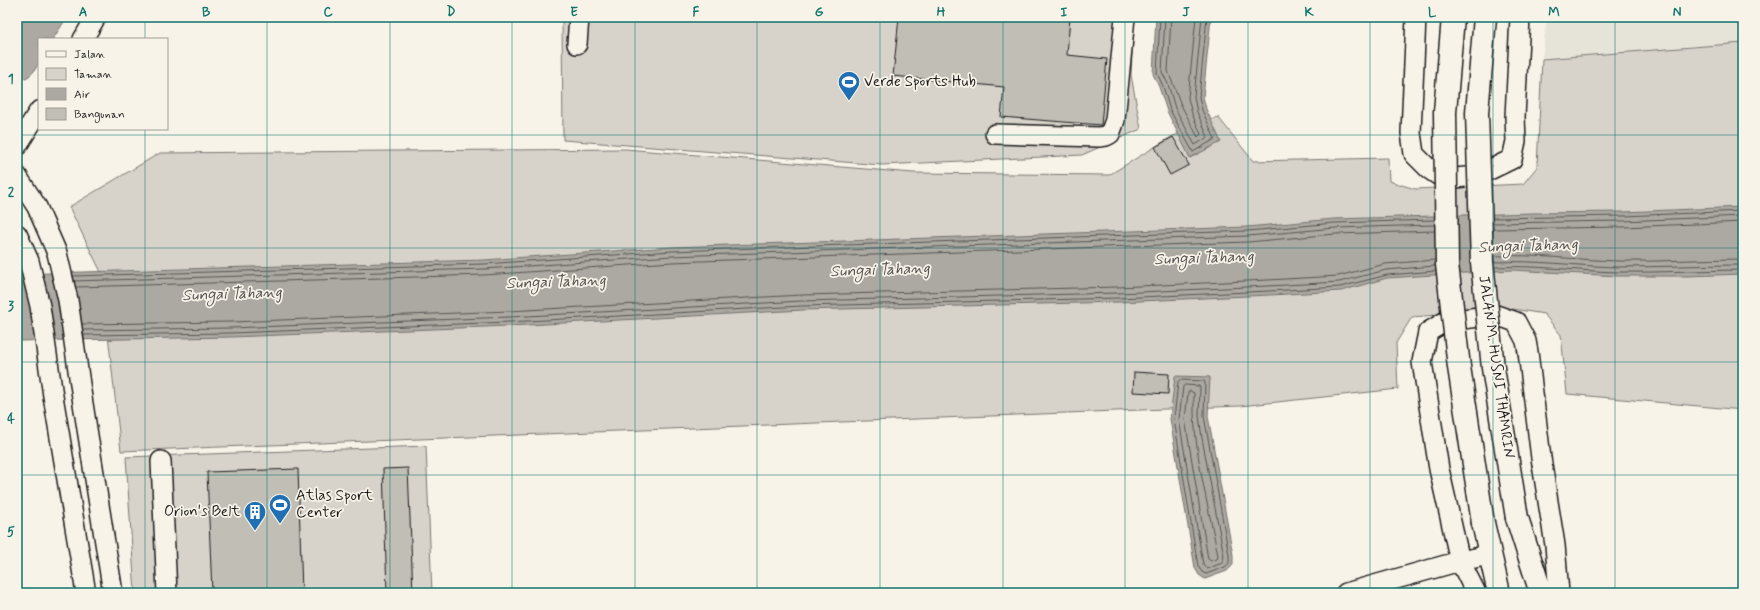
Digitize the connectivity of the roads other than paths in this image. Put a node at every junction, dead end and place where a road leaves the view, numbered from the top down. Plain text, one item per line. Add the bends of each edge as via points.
1 (96, 17) edge
2 (579, 17) edge
3 (1125, 17) edge
4 (1416, 17) edge
5 (1453, 17) edge
6 (1485, 17) edge
7 (1520, 17) edge
8 (84, 38) edge
9 (577, 44) dead end
10 (38, 113) edge
11 (995, 134) dead end
12 (17, 146) edge
13 (17, 176) edge
14 (17, 234) edge
15 (162, 461) dead end
16 (1490, 555) junction
17 (1460, 561) junction
18 (86, 593) edge
19 (113, 593) edge
20 (168, 593) edge
21 (1346, 593) edge
22 (1476, 593) edge
23 (1499, 593) edge
24 (1541, 593) edge
25 (1559, 593) edge

1 - 8 street
2 - 9 street
3 - 11 street via 1115,120 1110,134 1098,137
4 - 7 street via 1411,133 1414,154 1444,179 1477,176 1512,159 1516,141
5 - 16 main road, bridge via 1446,112 1448,264 1459,367
6 - 24 main road, JALAN M. HUSNI THAMRIN, bridge via 1477,113 1482,262 1493,368 1517,518
10 - 12 street
13 - 19 street via 37,207 57,253 68,300
14 - 18 street via 29,261 40,306
15 - 20 street
16 - 17 street
16 - 23 main road
17 - 21 street
17 - 22 street
17 - 25 street via 1439,469 1422,362 1428,332 1446,321 1496,315 1516,322 1526,340 1555,545

